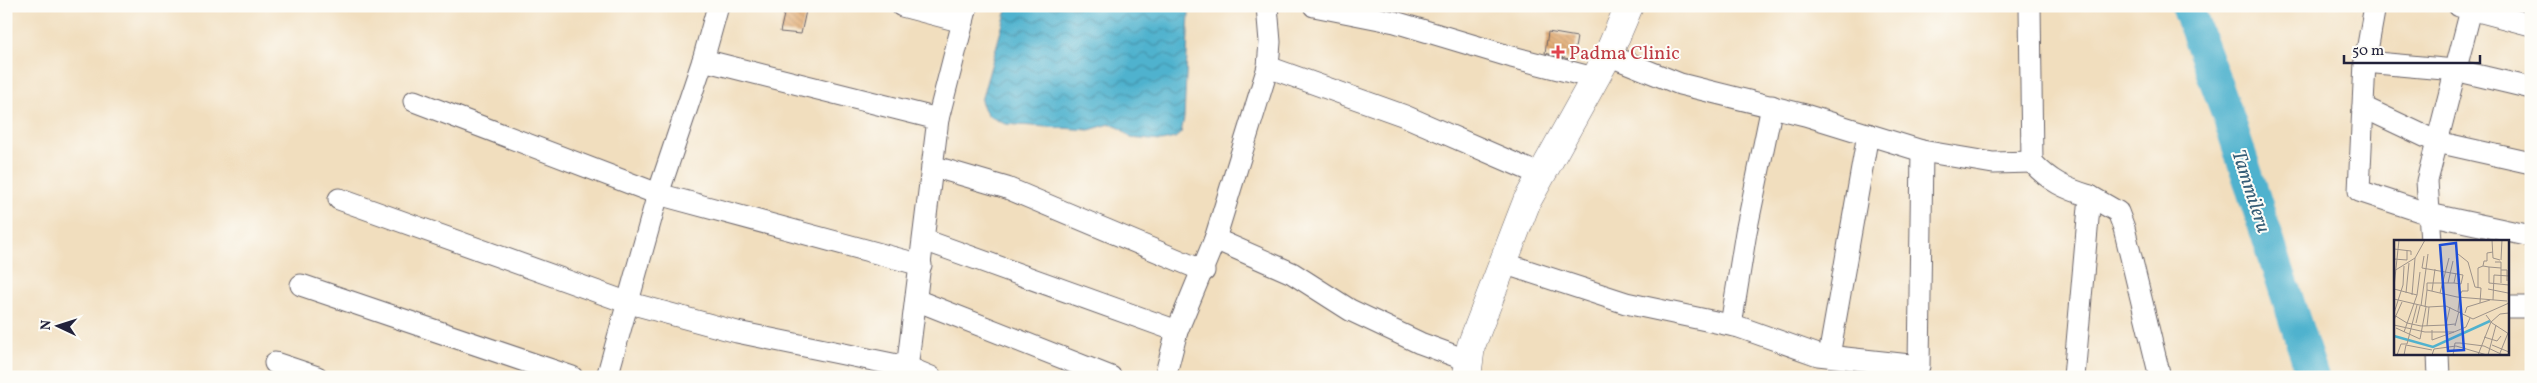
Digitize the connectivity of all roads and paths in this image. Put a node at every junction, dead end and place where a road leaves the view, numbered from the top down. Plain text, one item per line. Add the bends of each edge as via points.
1 (902, 6) edge
2 (1267, 6) edge
3 (1314, 6) edge
4 (1629, 6) edge
5 (2030, 6) edge
6 (2375, 6) edge
7 (2467, 7) edge
8 (712, 8) edge
9 (965, 14) edge
10 (2531, 24) edge
11 (703, 60) junction
12 (2365, 62) junction
13 (1601, 66) junction
14 (1268, 67) junction
15 (2455, 70) junction
16 (2531, 88) edge
17 (414, 101) dead end
18 (1772, 106) junction
19 (2363, 106) junction
20 (938, 119) junction
21 (1868, 134) junction
22 (2437, 142) junction
23 (1922, 150) junction
24 (2032, 162) junction
25 (2531, 163) edge
26 (932, 166) junction
27 (1541, 175) junction
28 (658, 194) junction
29 (2090, 196) junction
30 (339, 199) dead end
31 (2430, 214) junction
32 (2531, 236) edge
33 (1216, 239) junction
34 (924, 240) junction
35 (2431, 240) edge
36 (1503, 263) junction
37 (921, 265) junction
38 (1204, 271) junction
39 (300, 285) dead end
40 (916, 300) junction
41 (626, 302) junction
42 (2510, 307) edge
43 (2531, 307) edge
44 (1730, 325) junction
45 (1177, 331) junction
46 (1829, 356) junction
47 (2438, 356) edge
48 (275, 363) dead end
49 (1468, 369) edge
50 (1919, 371) edge
51 (906, 372) edge
52 (317, 377) edge
53 (572, 377) edge
54 (607, 377) edge
55 (931, 377) edge
56 (1111, 377) edge
57 (1165, 377) edge
58 (2074, 377) edge
59 (2160, 377) edge
60 (2439, 377) edge

1 - 9 street
2 - 14 street
3 - 13 street via 1395,22 1512,57
4 - 13 main road
5 - 24 street
6 - 12 street
7 - 10 street
7 - 15 street
8 - 11 street
9 - 20 street
11 - 20 street
11 - 28 street
12 - 15 street
12 - 19 street
13 - 18 street
13 - 27 main road
14 - 27 street via 1404,116
14 - 33 street
15 - 16 street
15 - 22 street
17 - 28 street
18 - 21 street
18 - 44 street
19 - 22 street
19 - 31 street via 2359,191
20 - 26 street
21 - 23 street
21 - 46 street
22 - 25 street
22 - 31 street via 2427,180
23 - 24 street via 1993,163
23 - 50 street
24 - 29 street via 2043,175 2067,190
26 - 34 street
26 - 38 street via 1007,188
27 - 36 main road via 1526,202
28 - 37 street
28 - 41 street
29 - 58 street
29 - 59 street via 2118,212
30 - 41 street
31 - 32 street
31 - 35 street
33 - 38 street
33 - 49 street via 1292,273 1350,310
34 - 37 street
34 - 45 street
36 - 44 street via 1626,303
36 - 49 main road via 1471,346
37 - 40 street
38 - 45 street
39 - 53 street
40 - 51 street
40 - 56 street
41 - 51 street
41 - 54 street
42 - 43 street
44 - 46 street
45 - 57 street
46 - 50 street
47 - 60 street
48 - 52 street
51 - 55 street

